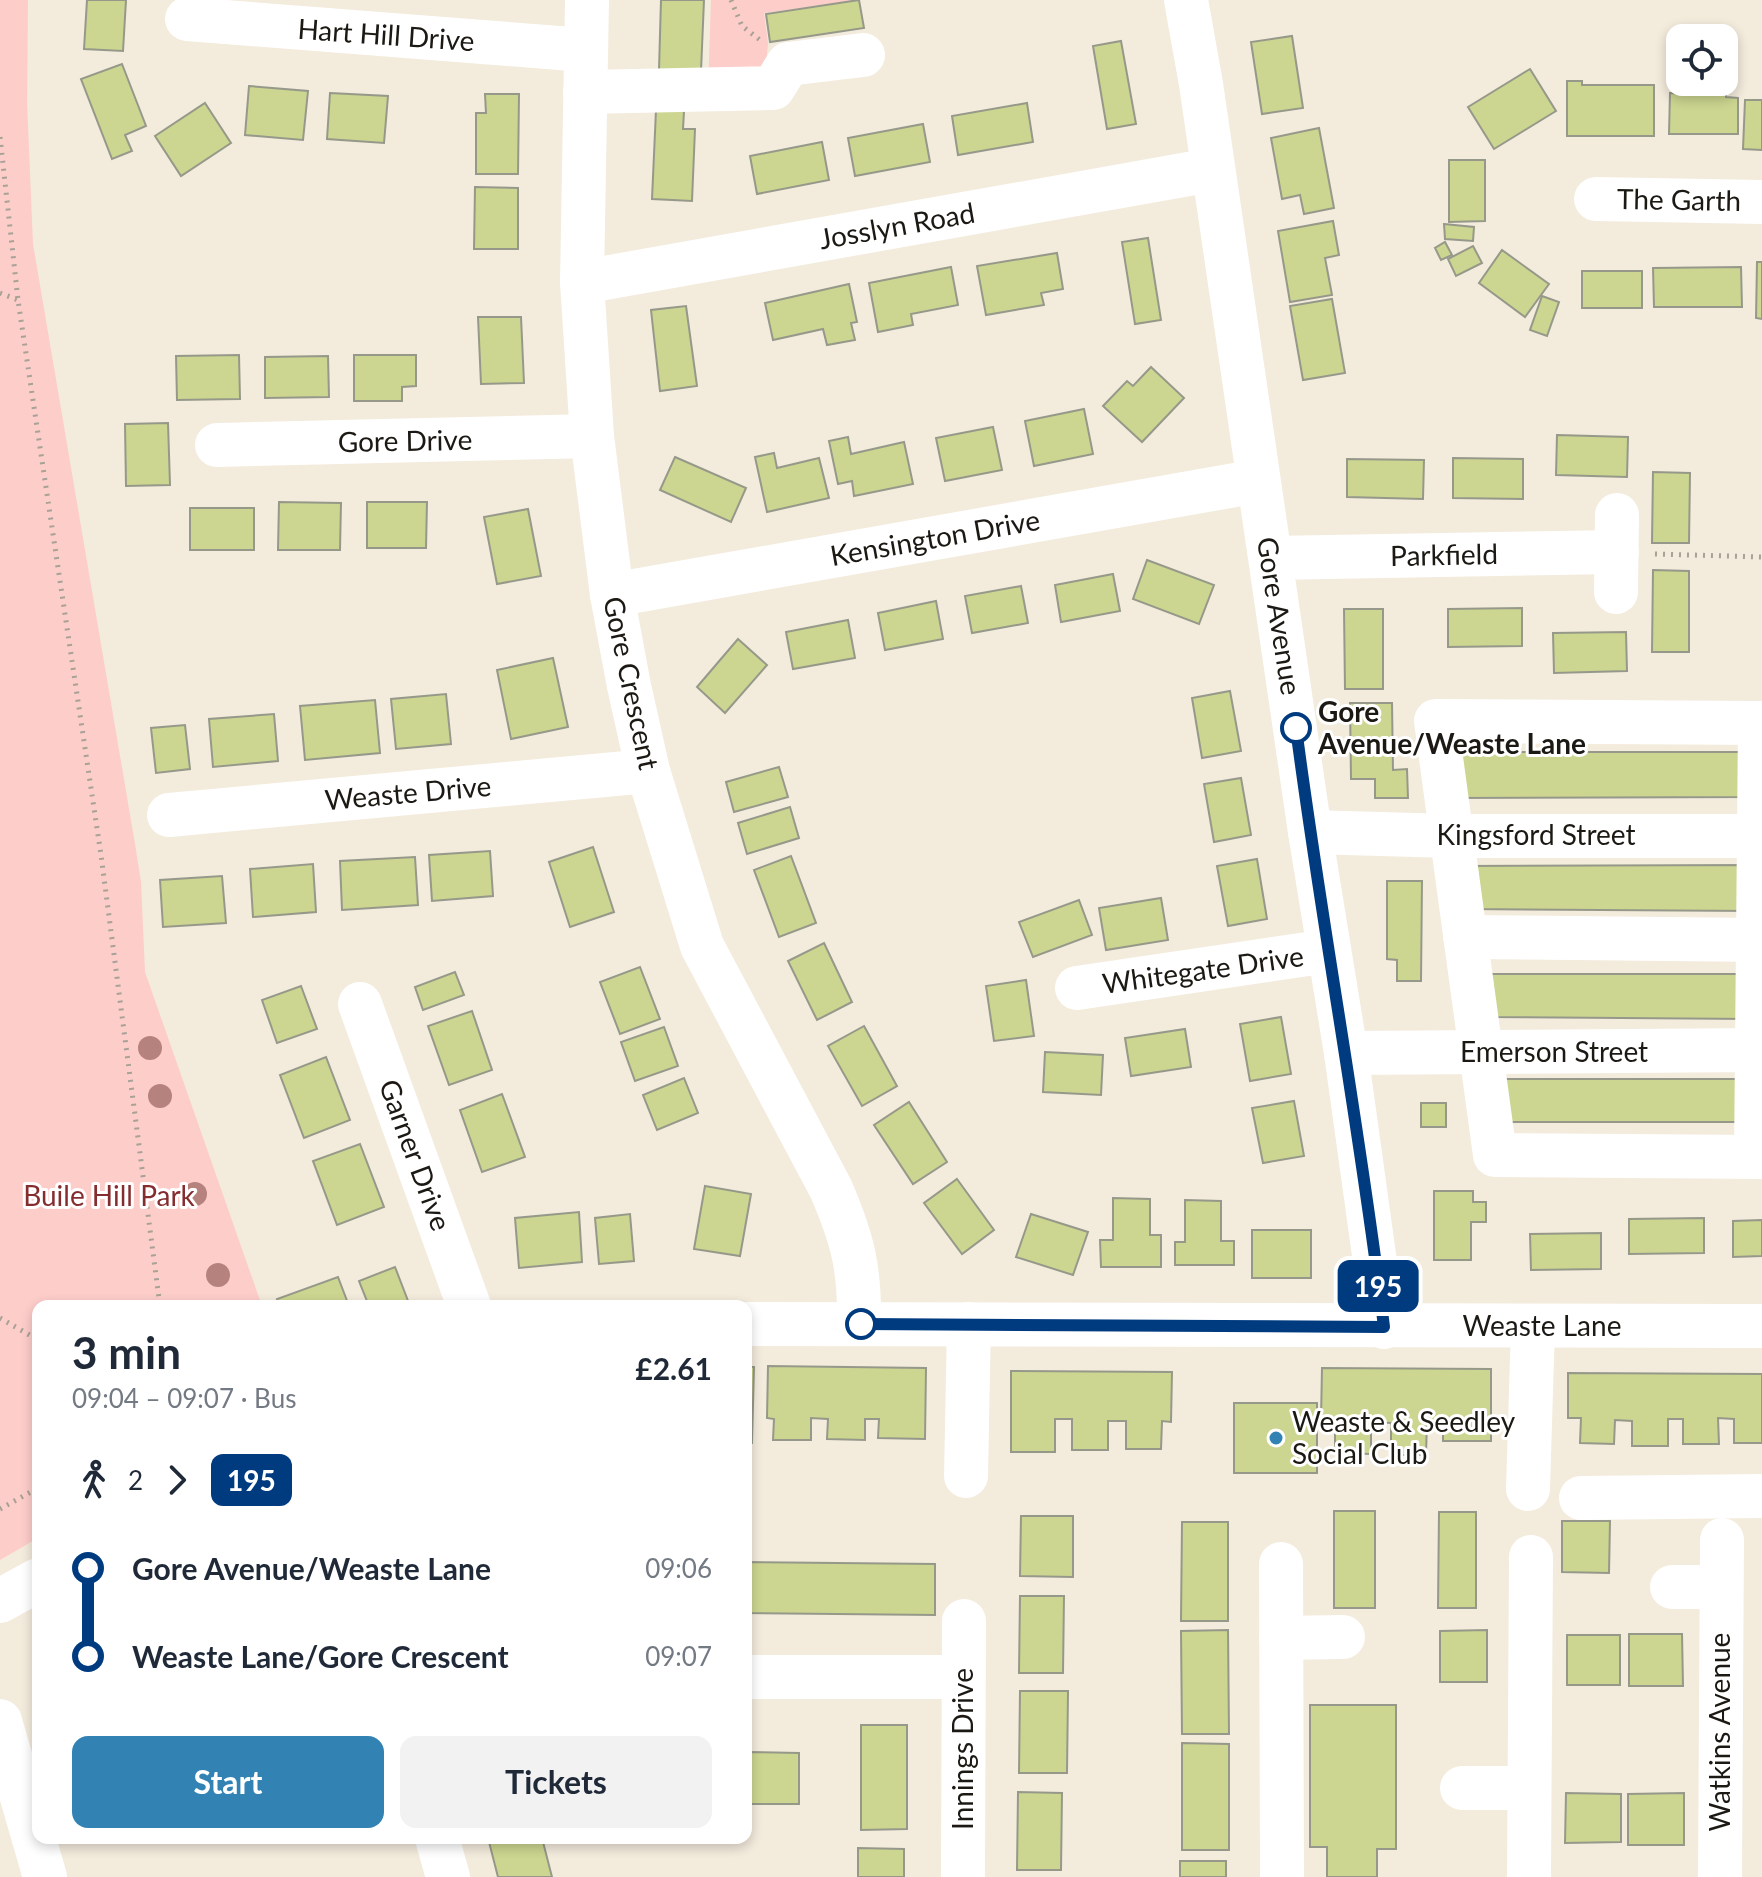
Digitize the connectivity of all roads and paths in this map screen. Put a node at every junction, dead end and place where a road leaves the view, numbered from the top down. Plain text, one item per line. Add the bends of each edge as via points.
1 (587, 0) edge
2 (731, 0) edge
3 (1186, 0) edge
4 (187, 19) dead end
5 (863, 55) dead end
6 (788, 64) junction
7 (585, 71) junction
8 (0, 137) edge
9 (1211, 170) junction
10 (1596, 199) dead end
11 (1762, 202) edge
12 (582, 282) junction
13 (0, 293) edge
14 (18, 300) junction
15 (592, 436) junction
16 (217, 445) dead end
17 (1258, 481) junction
18 (1617, 553) joint
19 (1762, 557) edge
20 (1271, 558) junction
21 (612, 595) junction
22 (1761, 723) edge
23 (648, 771) junction
24 (169, 815) dead end
25 (1310, 832) junction
26 (1451, 836) junction
27 (1760, 836) edge
28 (1465, 937) junction
29 (1760, 940) edge
30 (1328, 951) junction
31 (1077, 988) dead end
32 (360, 1004) dead end
33 (1760, 1050) edge
34 (1481, 1052) junction
35 (1346, 1053) junction
36 (1759, 1157) edge
37 (159, 1300) edge
38 (467, 1300) edge
39 (0, 1318) edge
40 (752, 1324) edge
41 (859, 1324) junction
42 (969, 1324) junction
43 (1533, 1326) junction
44 (1762, 1326) edge
45 (1384, 1327) junction
46 (32, 1337) edge
47 (966, 1476) dead end
48 (1528, 1489) dead end
49 (32, 1491) edge
50 (1762, 1496) edge
51 (1581, 1498) dead end
52 (0, 1509) edge
53 (1722, 1540) dead end
54 (1531, 1557) dead end
55 (1281, 1564) dead end
56 (32, 1583) edge
57 (1672, 1587) dead end
58 (1720, 1587) junction
59 (0, 1601) edge
60 (964, 1621) dead end
61 (1343, 1637) dead end
62 (1281, 1638) junction
63 (752, 1677) edge
64 (963, 1677) junction
65 (0, 1721) edge
66 (1462, 1788) dead end
67 (1529, 1788) junction
68 (32, 1832) edge
69 (35, 1844) edge
70 (439, 1844) edge
71 (45, 1877) edge
72 (448, 1877) edge
73 (963, 1877) edge
74 (1282, 1877) edge
75 (1529, 1877) edge
76 (1720, 1877) edge

1 - 7 street, Gore Crescent
2 - 6 path via 742,26
3 - 9 street, Gore Avenue
4 - 7 street, Hart Hill Drive
5 - 6 street
6 - 7 street, Hart Hill Drive via 773,88
7 - 12 street, Gore Crescent
8 - 14 path
9 - 12 street, Josslyn Road
9 - 17 street, Gore Avenue
10 - 11 street, The Garth
12 - 15 street, Gore Crescent
13 - 14 path
14 - 37 path via 101,855
15 - 16 street, Gore Drive
15 - 21 street, Gore Crescent
17 - 20 street, Gore Avenue
17 - 21 street, Kensington Drive
18 - 19 path
18 - 20 street, Parkfield
20 - 25 street, Gore Avenue
21 - 23 street, Gore Crescent
22 - 26 street via 1436,721
22 - 27 street
23 - 24 street, Weaste Drive
23 - 41 street, Gore Crescent via 702,946 846,1223 858,1271
25 - 26 street, Kingsford Street
25 - 30 street, Gore Avenue
26 - 27 street, Kingsford Street
26 - 28 street
27 - 29 street
28 - 29 street
28 - 34 street
29 - 33 street
30 - 31 street, Whitegate Drive
30 - 35 street, Gore Avenue
32 - 38 street, Garner Drive
33 - 34 street, Emerson Street
33 - 36 street
34 - 35 street, Emerson Street
34 - 36 street via 1495,1155
35 - 45 street, Gore Avenue
39 - 46 path
40 - 41 street, Weaste Lane
41 - 42 street, Weaste Lane
42 - 45 street, Weaste Lane
42 - 47 street
43 - 44 street, Weaste Lane
43 - 45 street, Weaste Lane
43 - 48 street
49 - 52 path
50 - 51 street
53 - 58 street, Watkins Avenue
54 - 67 street
55 - 62 street
56 - 59 street
57 - 58 street
58 - 76 street, Watkins Avenue
60 - 64 street, Innings Drive
61 - 62 street
62 - 74 street
63 - 64 street
64 - 73 street, Innings Drive
65 - 68 street
66 - 67 street
67 - 75 street
69 - 71 street
70 - 72 street

